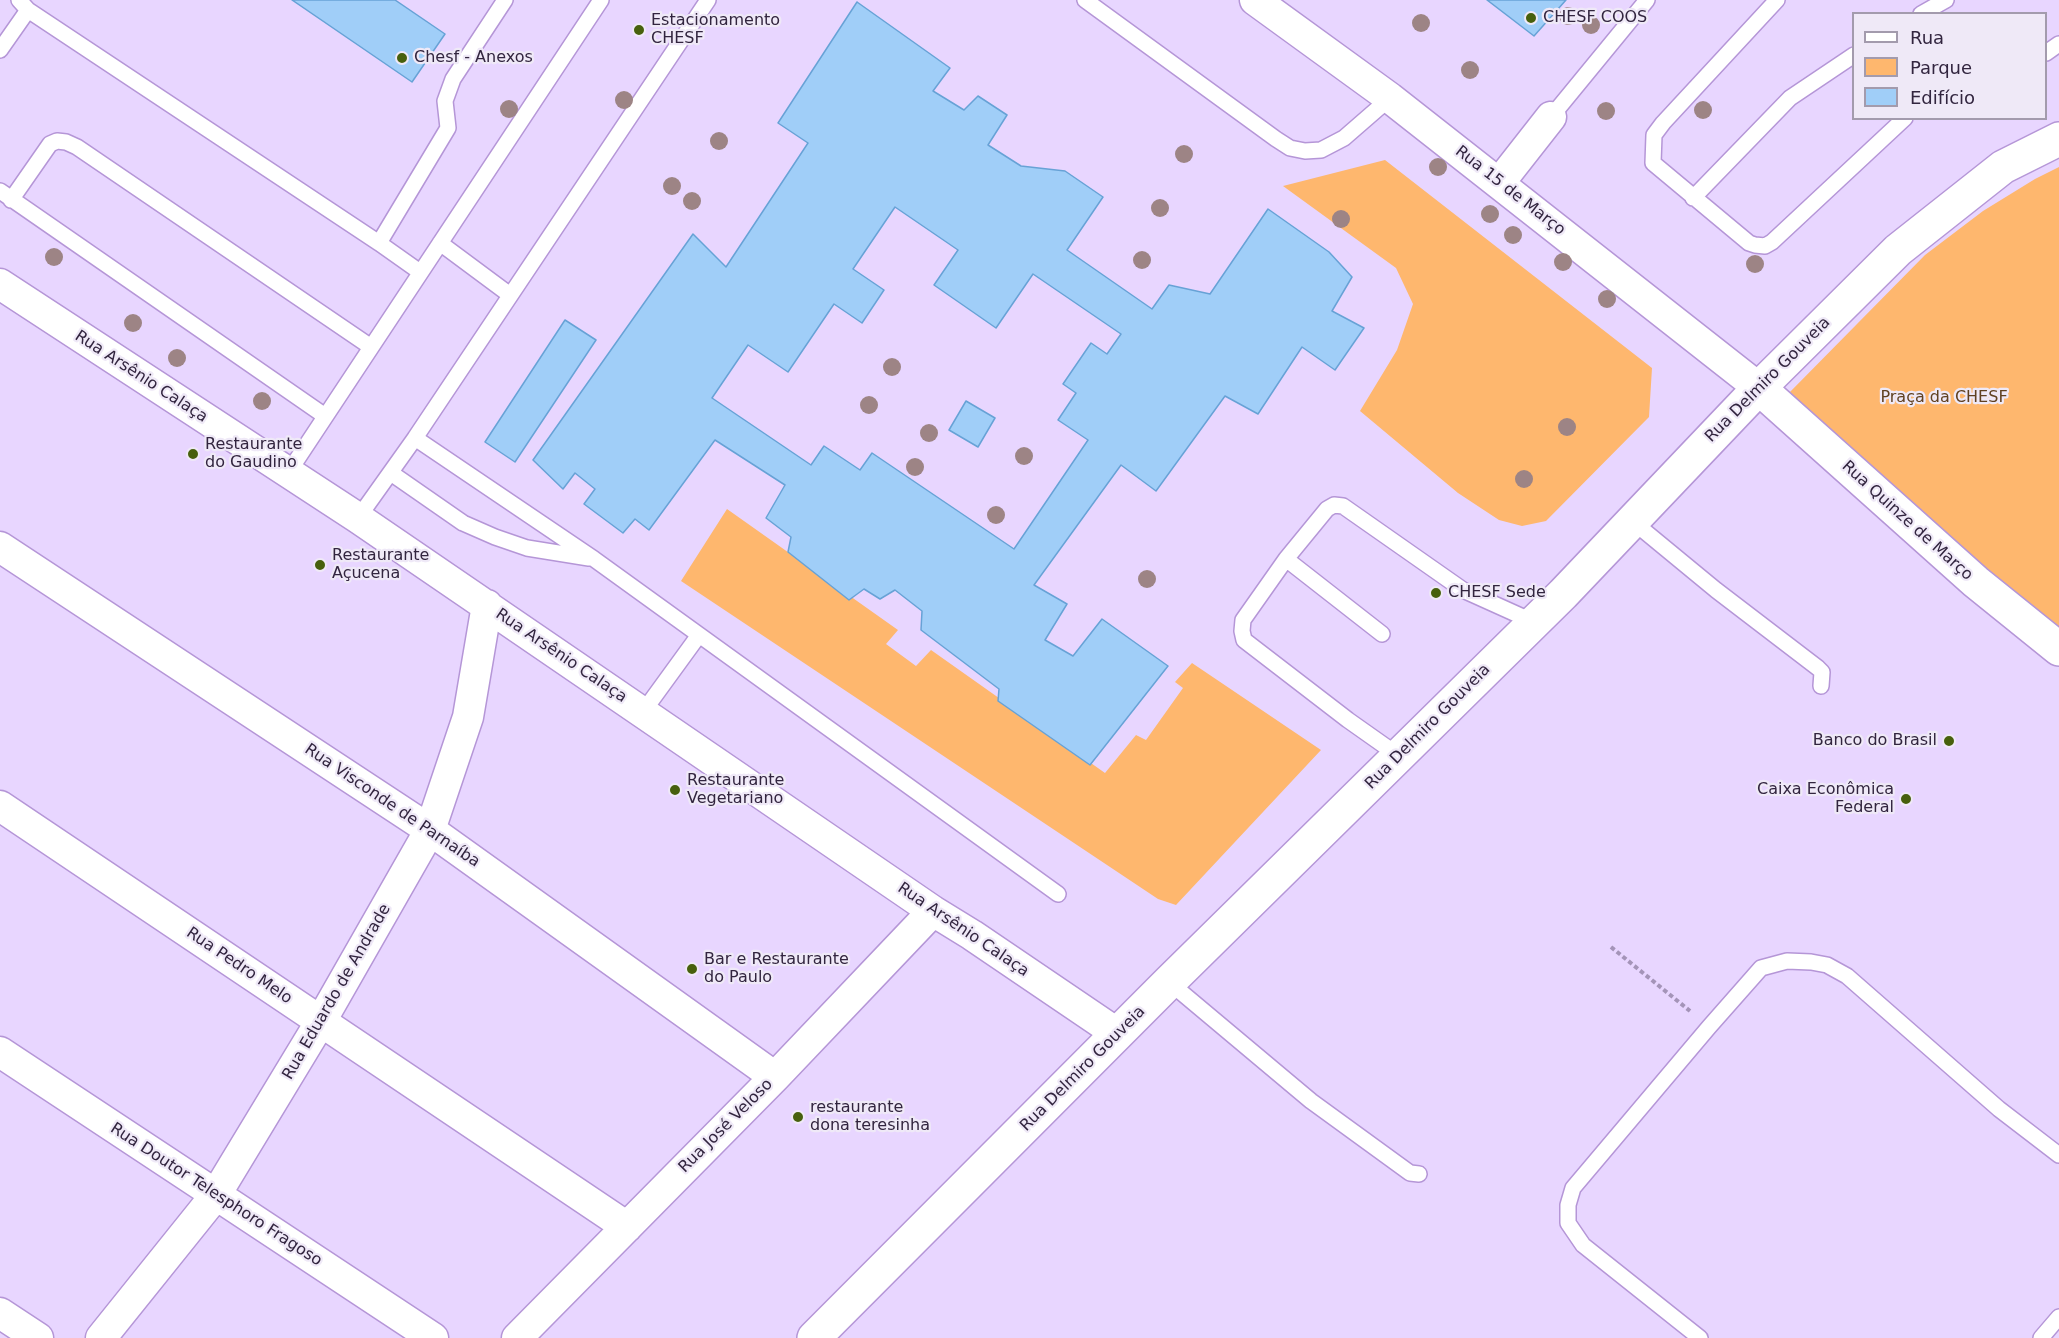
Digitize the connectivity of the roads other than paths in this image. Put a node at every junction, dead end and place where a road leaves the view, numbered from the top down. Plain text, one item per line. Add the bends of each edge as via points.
1 (505, 0) edge
2 (601, 0) edge
3 (708, 0) edge
4 (1085, 0) edge
5 (1255, 0) edge
6 (1647, 0) edge
7 (1777, 0) edge
8 (1946, 0) edge
9 (24, 5) edge
10 (1925, 12) edge
11 (0, 50) edge
12 (1852, 56) edge
13 (1390, 98) junction
14 (1551, 117) joint
15 (1903, 120) edge
16 (2059, 140) edge
17 (1500, 182) junction
18 (6, 195) edge
19 (1693, 198) junction
20 (380, 243) junction
21 (440, 243) junction
22 (420, 272) junction
23 (0, 284) edge
24 (510, 295) junction
25 (371, 347) junction
26 (1759, 388) junction
27 (325, 416) junction
28 (415, 438) junction
29 (391, 473) junction
30 (288, 474) junction
31 (358, 518) junction
32 (1631, 520) junction
33 (0, 547) edge
34 (594, 559) junction
35 (1286, 559) junction
36 (487, 605) junction
37 (1534, 622) junction
38 (1382, 634) dead end
39 (699, 635) junction
40 (2059, 649) edge
41 (1821, 686) dead end
42 (643, 712) junction
43 (1399, 756) junction
44 (0, 806) edge
45 (430, 830) junction
46 (1058, 894) dead end
47 (933, 910) junction
48 (1169, 982) junction
49 (321, 1021) junction
50 (1118, 1034) junction
51 (0, 1052) edge
52 (775, 1077) junction
53 (2059, 1155) edge
54 (1419, 1174) dead end
55 (215, 1196) junction
56 (627, 1227) junction
57 (0, 1313) edge
58 (2059, 1317) edge
59 (38, 1338) edge
60 (101, 1338) edge
61 (433, 1338) edge
62 (516, 1338) edge
63 (814, 1338) edge
64 (1700, 1338) edge
65 (2041, 1338) edge

1 - 20 lane via 453,79 446,101 448,128
2 - 21 lane
3 - 24 lane
4 - 13 lane via 1290,148 1320,150 1344,138
5 - 13 street, Rua 15 de Março
6 - 14 lane
7 - 19 lane via 1654,135 1653,163
8 - 10 lane
9 - 11 lane
9 - 20 lane
12 - 19 lane via 1790,98
13 - 17 street, Rua 15 de Março
14 - 17 street
15 - 19 lane via 1765,246 1749,243
16 - 26 street, Rua Delmiro Gouveia via 2003,167 1898,250
17 - 26 street, Rua 15 de Março
18 - 25 lane via 50,144 66,142
18 - 27 lane
20 - 22 lane
21 - 22 lane
21 - 24 lane
22 - 25 lane
23 - 30 street, Rua Arsênio Calaça
24 - 28 lane
25 - 27 lane
26 - 32 street, Rua Delmiro Gouveia
26 - 40 street, Rua Quinze de Março via 1976,582
27 - 30 lane
28 - 29 lane
28 - 34 lane
29 - 31 lane
29 - 34 lane via 463,523 495,537 527,548
30 - 31 street, Rua Arsênio Calaça
31 - 36 street, Rua Arsênio Calaça
32 - 37 street, Rua Delmiro Gouveia
32 - 41 lane via 1818,668 1822,672
33 - 45 street, Rua Visconde de Parnaíba
34 - 39 lane
35 - 37 lane via 1327,509 1343,506 1463,590
35 - 38 lane
35 - 43 lane via 1243,620 1244,640
36 - 42 street, Rua Arsênio Calaça
36 - 45 street, Rua Eduardo de Andrade via 468,717
37 - 43 street, Rua Delmiro Gouveia
39 - 42 lane
39 - 46 lane
42 - 47 street, Rua Arsênio Calaça
43 - 48 street, Rua Delmiro Gouveia
44 - 49 street, Rua Pedro Melo
45 - 49 street, Rua Eduardo de Andrade
45 - 52 street, Rua Visconde de Parnaíba
47 - 50 street, Rua Arsênio Calaça
47 - 52 street, Rua José Veloso
48 - 50 street, Rua Delmiro Gouveia
48 - 54 lane via 1311,1101 1410,1173
49 - 55 street, Rua Eduardo de Andrade
49 - 56 street, Rua Pedro Melo
50 - 63 street, Rua Delmiro Gouveia
51 - 55 street, Rua Doutor Telesphoro Fragoso
52 - 56 street, Rua José Veloso
53 - 64 lane via 1847,976 1827,965 1811,962 1787,961 1761,968 1574,1188 1568,1205 1568,1223 1583,1245
55 - 60 street, Rua Eduardo de Andrade
55 - 61 street, Rua Doutor Telesphoro Fragoso
56 - 62 street, Rua José Veloso
57 - 59 street
58 - 65 lane

